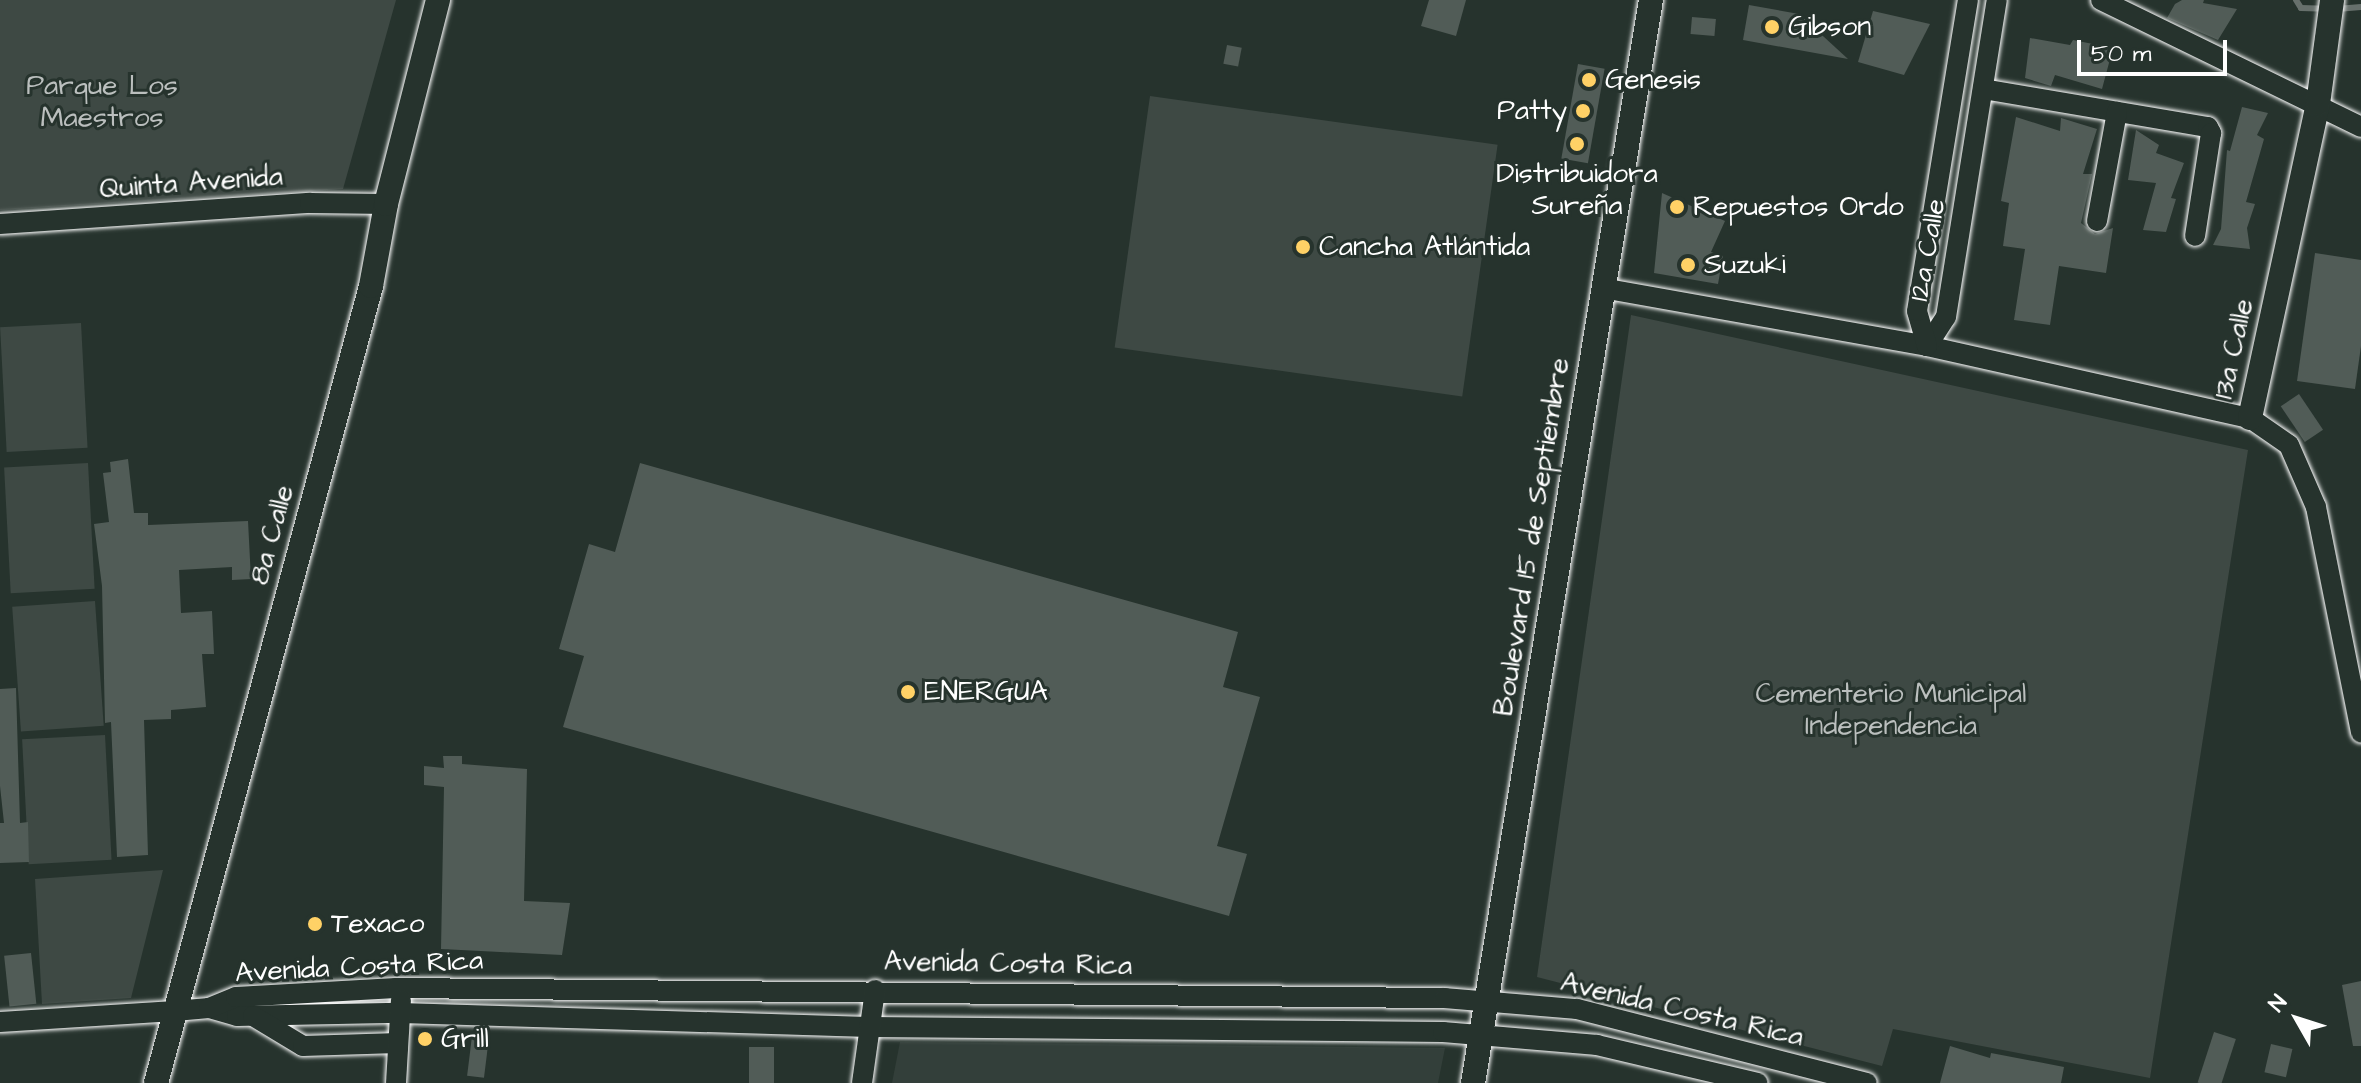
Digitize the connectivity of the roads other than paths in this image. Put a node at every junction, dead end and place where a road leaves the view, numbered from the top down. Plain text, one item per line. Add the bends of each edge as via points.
1 (438, 0) edge
2 (1651, 0) edge
3 (1968, 0) edge
4 (1997, 0) edge
5 (2101, 0) edge
6 (2332, 0) edge
7 (1983, 89) junction
8 (2318, 104) junction
9 (2117, 112) junction
10 (2361, 127) edge
11 (386, 204) junction
12 (2097, 221) dead end
13 (0, 224) edge
14 (2195, 236) dead end
15 (1602, 288) junction
16 (1927, 346) junction
17 (2250, 418) junction
18 (2361, 733) edge
19 (401, 988) junction
20 (875, 990) junction
21 (1486, 1001) junction
22 (209, 1008) junction
23 (175, 1011) junction
24 (400, 1013) junction
25 (253, 1016) junction
26 (0, 1022) edge
27 (869, 1027) junction
28 (1481, 1035) junction
29 (398, 1043) junction
30 (156, 1083) edge
31 (396, 1083) edge
32 (862, 1083) edge
33 (1473, 1083) edge
34 (1758, 1083) edge
35 (1867, 1083) edge

1 - 11 street, 8a Calle
2 - 15 street, Boulevard 15 de Septiembre
3 - 16 street, 12a Calle via 1917,311
4 - 7 street, 12a Calle
5 - 8 street
6 - 8 street, 13a Calle
7 - 9 street
7 - 16 street, 12a Calle via 1946,317
8 - 10 street
8 - 17 street, 13a Calle
9 - 12 street
9 - 14 street via 2208,127
11 - 13 street, Quinta Avenida via 310,203
11 - 23 street, 8a Calle via 371,286
15 - 16 street
15 - 21 street, Boulevard 15 de Septiembre
16 - 17 street
17 - 18 street, 13a Calle via 2289,445 2316,507
19 - 20 street, Avenida Costa Rica
19 - 22 street, Avenida Costa Rica via 236,997
19 - 24 street
20 - 21 street, Avenida Costa Rica
20 - 27 street
21 - 28 street, Boulevard 15 de Septiembre
21 - 35 street, Avenida Costa Rica via 1577,1009
22 - 23 street
22 - 25 street, Avenida Costa Rica
23 - 26 street
23 - 30 street, 8a Calle
24 - 25 street, Avenida Costa Rica
24 - 27 street, Avenida Costa Rica
24 - 29 street
25 - 29 street via 303,1046
27 - 28 street, Avenida Costa Rica
27 - 32 street
28 - 33 street, Boulevard 15 de Septiembre
28 - 34 street, Avenida Costa Rica via 1597,1045
29 - 31 street

